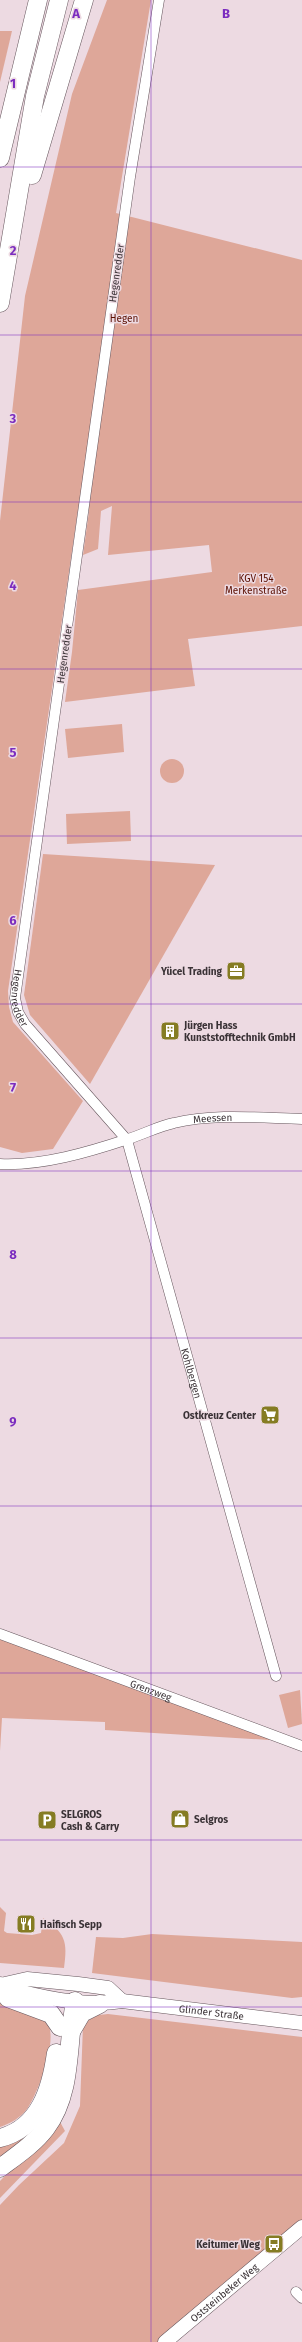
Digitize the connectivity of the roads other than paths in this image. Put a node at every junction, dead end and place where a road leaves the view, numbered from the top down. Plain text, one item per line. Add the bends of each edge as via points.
1 (38, 0) edge
2 (59, 0) edge
3 (84, 0) edge
4 (159, 0) edge
5 (0, 158) edge
6 (5, 270) junction
7 (0, 303) edge
8 (302, 1119) edge
9 (127, 1140) junction
10 (0, 1164) edge
11 (0, 1634) edge
12 (276, 1676) dead end
13 (302, 1746) edge
14 (0, 1986) edge
15 (71, 1992) junction
16 (122, 2001) junction
17 (100, 2004) junction
18 (302, 2024) edge
19 (65, 2031) junction
20 (0, 2138) edge
21 (0, 2168) edge
22 (302, 2227) edge
23 (165, 2342) edge

1 - 5 highway
2 - 6 highway via 35,96
3 - 6 highway
4 - 9 street, Hegenredder via 130,177 15,986 18,1012 25,1024
6 - 7 highway
8 - 9 street, Meessen via 211,1118 174,1123
9 - 10 street via 40,1161
9 - 12 street, Kohlbergen
11 - 13 street, Grenzweg
14 - 15 main road, Glinder Straße via 26,1994
14 - 19 highway via 8,1998 51,2014
15 - 16 main road, Glinder Straße via 108,1988
15 - 17 main road, Glinder Straße
15 - 19 highway
16 - 17 main road, Glinder Straße
16 - 18 main road, Glinder Straße
17 - 19 highway via 82,2013
19 - 20 highway via 44,2101 26,2124
19 - 21 highway via 63,2092 53,2117 37,2138
22 - 23 main road, Oststeinbeker Weg

